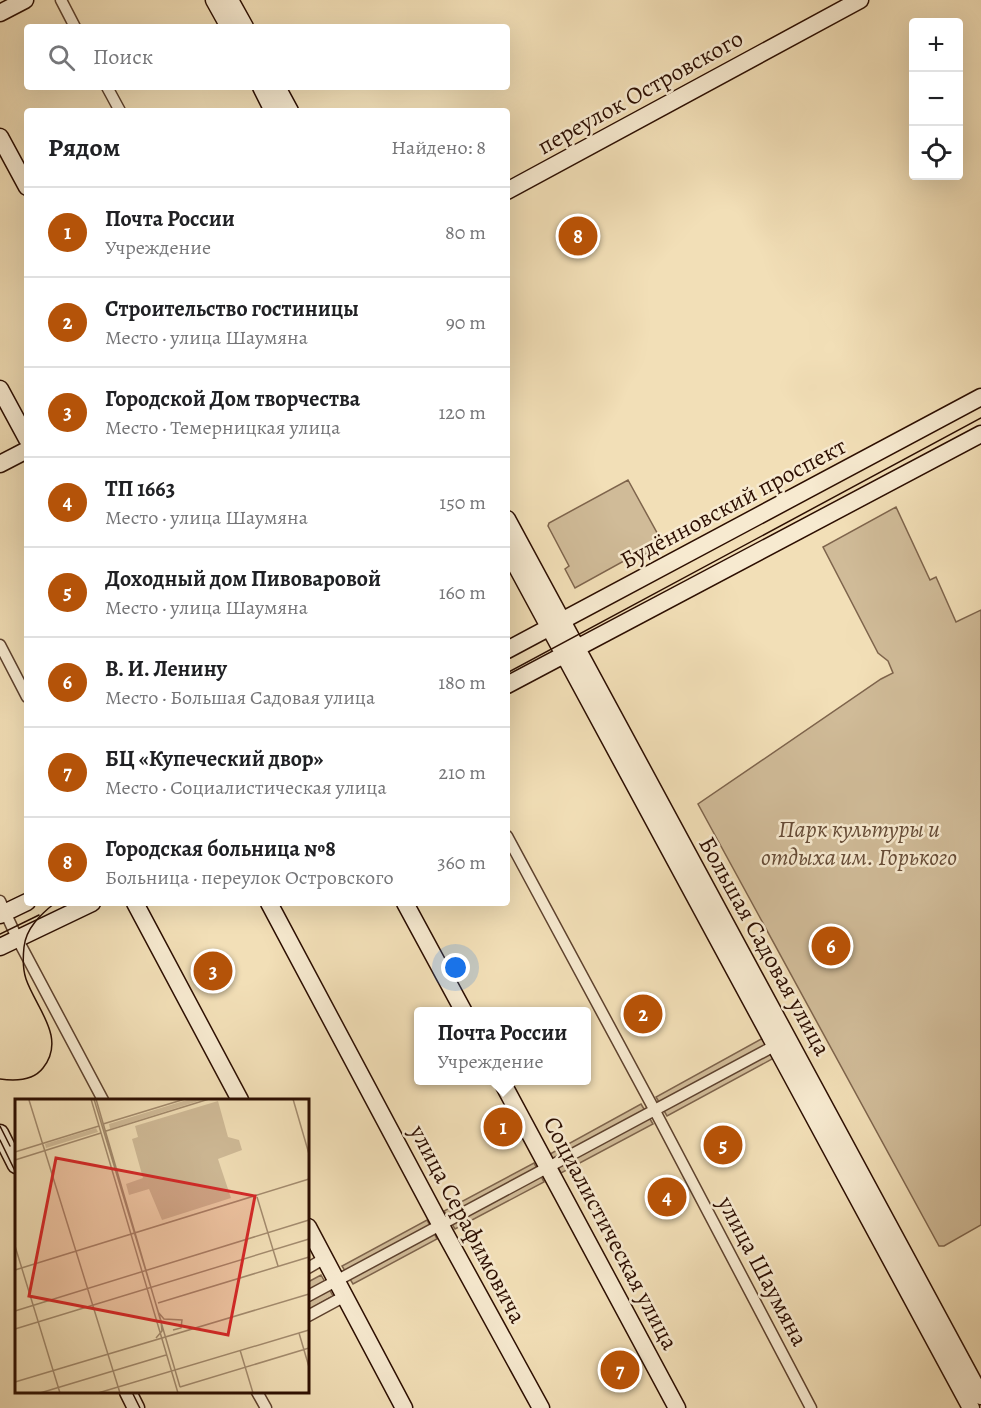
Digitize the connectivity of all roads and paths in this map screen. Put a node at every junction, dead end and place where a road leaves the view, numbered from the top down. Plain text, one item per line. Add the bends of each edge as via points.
1 (25, 0) edge
2 (61, 0) edge
3 (214, 0) edge
4 (230, 0) edge
5 (860, 0) edge
6 (0, 13) edge
7 (73, 24) edge
8 (227, 24) edge
9 (243, 24) edge
10 (109, 90) edge
11 (262, 90) edge
12 (279, 90) edge
13 (118, 108) edge
14 (272, 108) edge
15 (288, 108) edge
16 (0, 137) edge
17 (24, 181) edge
18 (510, 189) edge
19 (0, 389) edge
20 (981, 397) edge
21 (24, 434) edge
22 (981, 434) edge
23 (24, 452) edge
24 (0, 464) edge
25 (510, 526) edge
26 (510, 554) edge
27 (556, 626) junction
28 (0, 645) edge
29 (510, 649) edge
30 (570, 653) junction
31 (510, 683) edge
32 (24, 691) edge
33 (510, 843) edge
34 (24, 903) edge
35 (86, 906) edge
36 (137, 906) edge
37 (271, 906) edge
38 (407, 906) edge
39 (2, 910) edge
40 (18, 940) junction
41 (0, 947) edge
42 (462, 1007) edge
43 (776, 1045) junction
44 (504, 1085) edge
45 (102, 1099) edge
46 (239, 1099) edge
47 (655, 1111) junction
48 (0, 1132) edge
49 (15, 1164) edge
50 (549, 1168) junction
51 (441, 1225) junction
52 (309, 1229) edge
53 (325, 1258) junction
54 (309, 1267) edge
55 (341, 1288) junction
56 (309, 1296) edge
57 (309, 1315) edge
58 (128, 1393) edge
59 (258, 1393) edge
60 (981, 1396) edge
61 (136, 1408) edge
62 (266, 1408) edge
63 (404, 1408) edge
64 (541, 1408) edge
65 (677, 1408) edge
66 (811, 1408) edge
67 (971, 1408) edge

1 - 6 main road
2 - 7 street
3 - 8 main road
4 - 9 main road
5 - 18 main road, переулок Островского
10 - 13 street
11 - 14 main road
12 - 15 main road
16 - 17 main road
19 - 21 main road
20 - 27 main road, Будённовский проспект
22 - 30 main road
23 - 24 main road
25 - 27 main road, Большая Садовая улица
26 - 27 main road, Большая Садовая улица
27 - 29 main road, Будённовский проспект
27 - 30 main road, Большая Садовая улица
28 - 32 street
30 - 31 main road
30 - 43 main road, Большая Садовая улица
30 - 60 main road, Большая Садовая улица
33 - 47 street, улица Шаумяна
34 - 39 main road
35 - 40 main road
36 - 46 main road
37 - 51 main road, улица Серафимовича
38 - 42 main road
39 - 40 street
40 - 41 main road
40 - 45 street
43 - 47 street
43 - 67 main road, Большая Садовая улица
44 - 50 main road, Социалистическая улица
47 - 50 street
47 - 66 street, улица Шаумяна
48 - 49 main road
50 - 51 street
50 - 65 main road, Социалистическая улица
51 - 55 street
51 - 64 main road, улица Серафимовича
52 - 53 main road
53 - 54 street
53 - 55 main road
55 - 56 street
55 - 57 street
55 - 63 main road
58 - 61 main road
59 - 62 street

